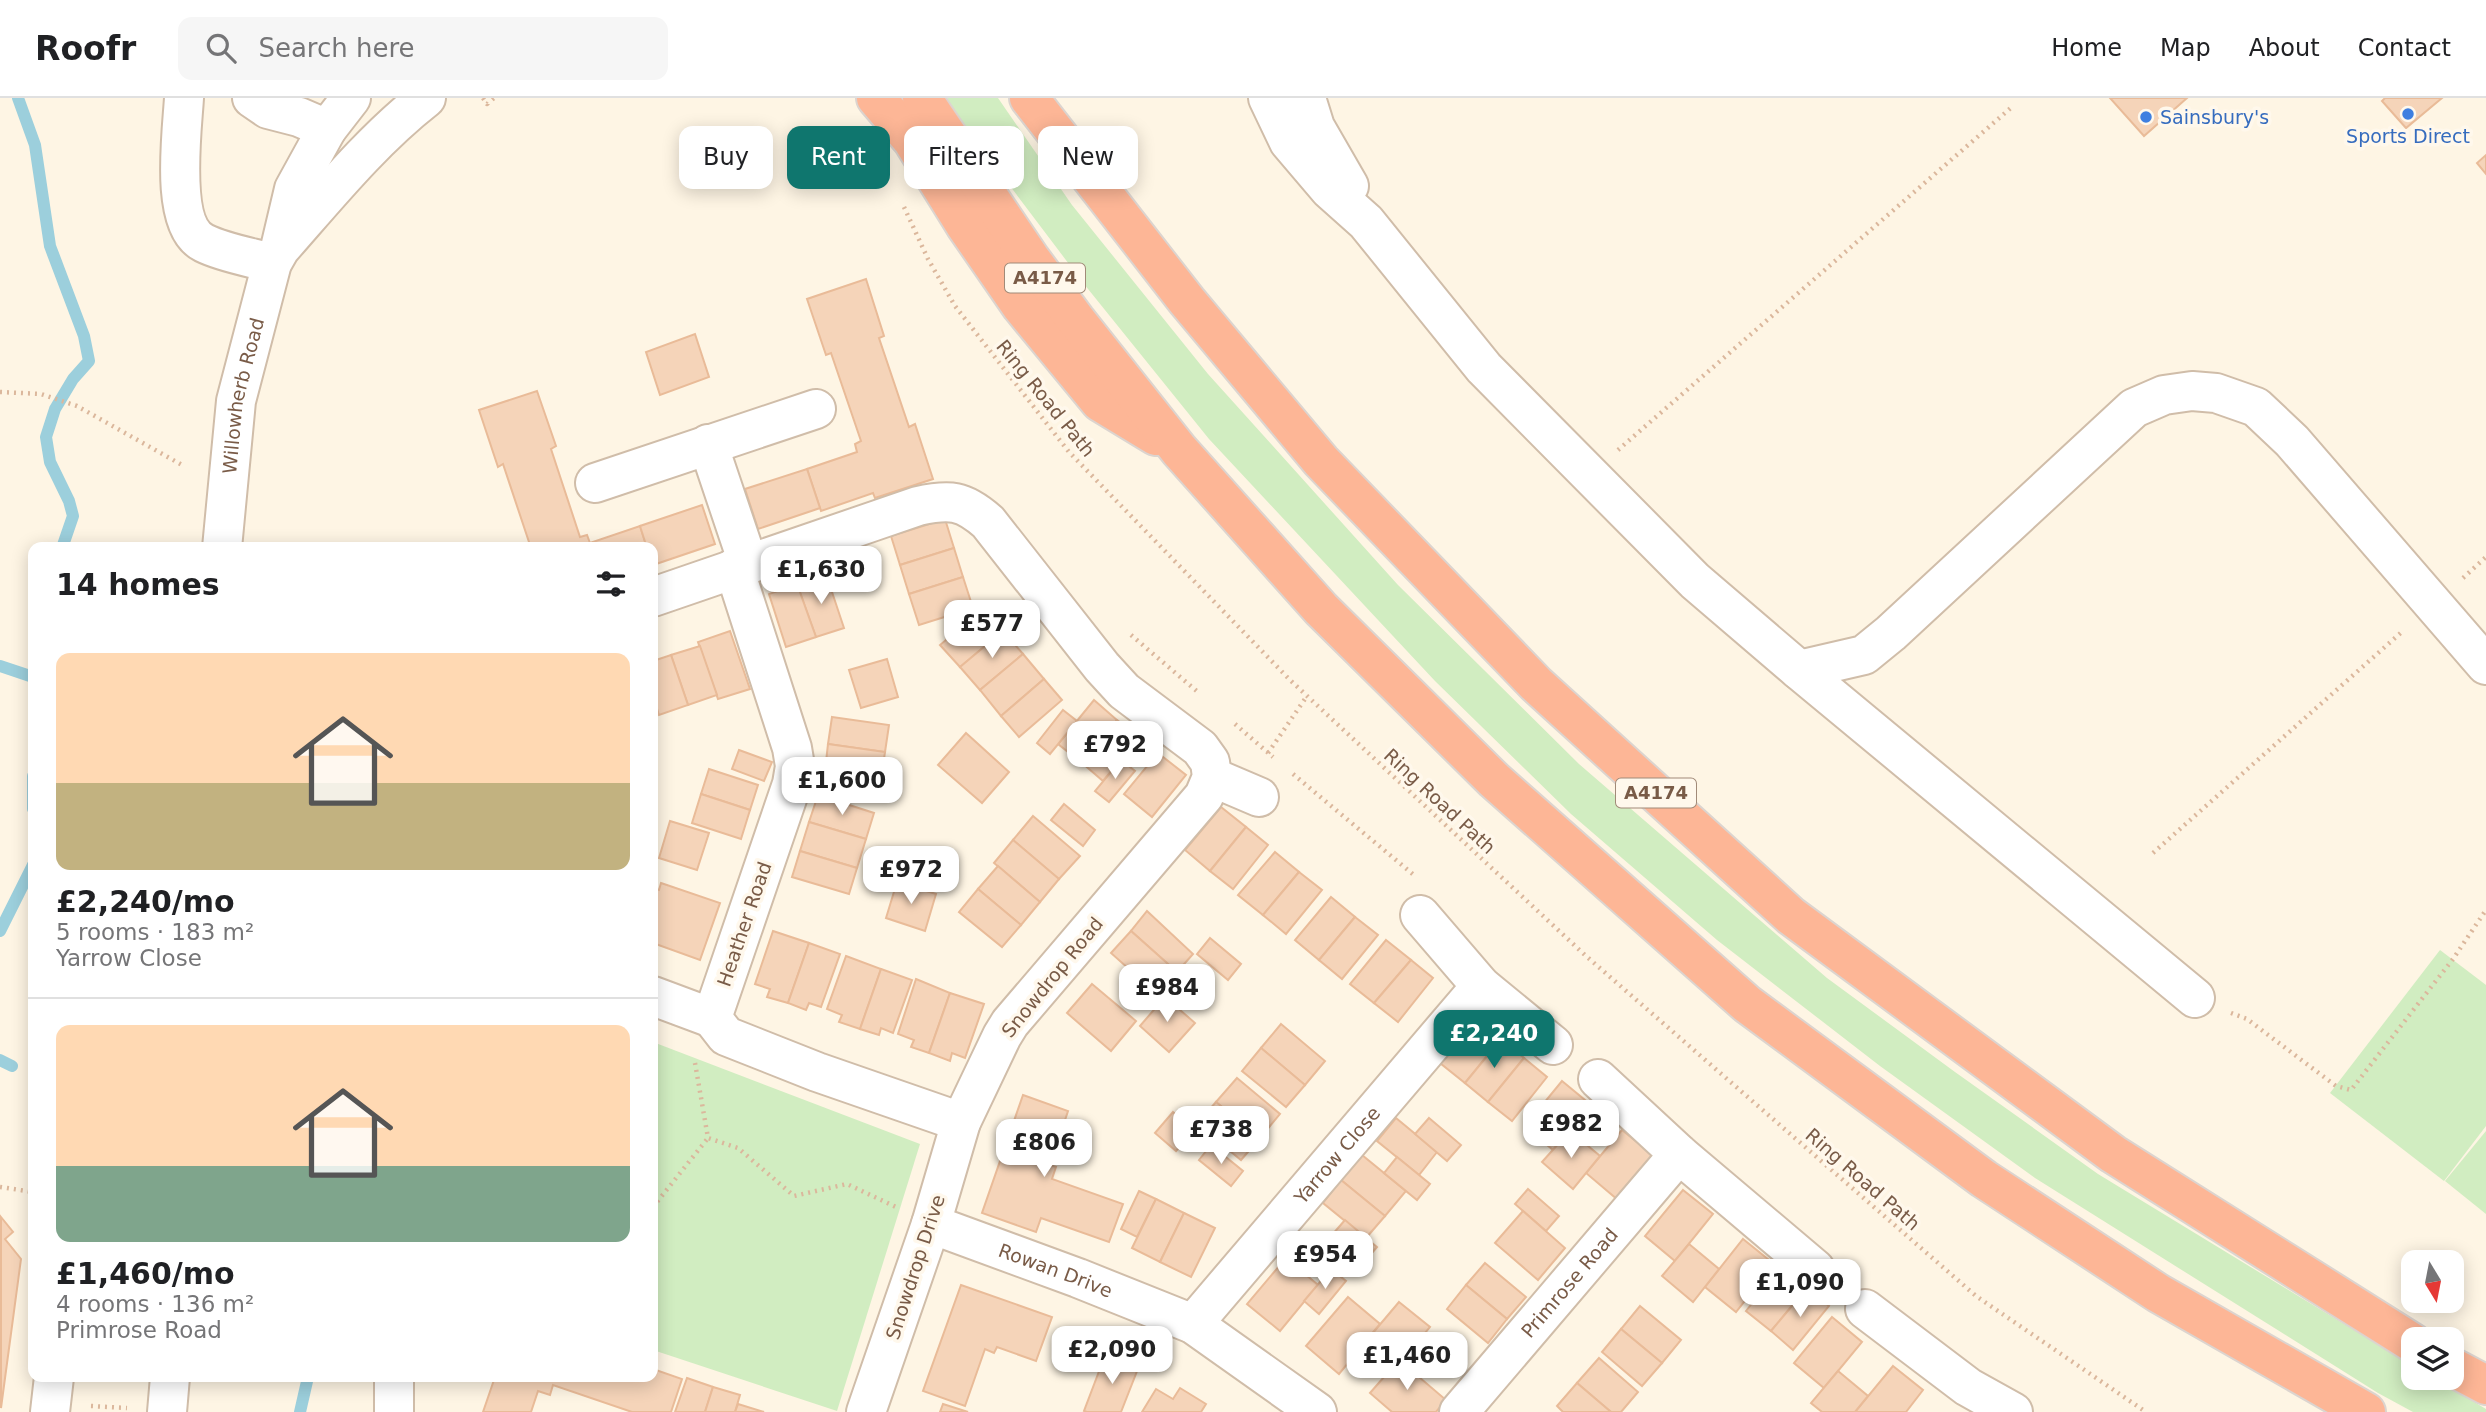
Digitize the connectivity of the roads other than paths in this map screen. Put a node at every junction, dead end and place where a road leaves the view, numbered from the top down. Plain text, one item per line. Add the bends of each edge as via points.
1 (184, 98) edge
2 (252, 98) edge
3 (351, 98) edge
4 (426, 98) edge
5 (876, 98) edge
6 (922, 98) edge
7 (1029, 98) edge
8 (1268, 98) edge
9 (1306, 98) edge
10 (327, 129) junction
11 (1366, 222) junction
12 (276, 256) junction
13 (816, 409) dead end
14 (708, 444) junction
15 (1179, 450) junction
16 (595, 483) dead end
17 (223, 542) edge
18 (741, 565) junction
19 (658, 595) edge
20 (2486, 665) edge
21 (1799, 670) junction
22 (1419, 897) road end
23 (1481, 986) junction
24 (2195, 998) road end
25 (683, 1007) edge
26 (1553, 1045) dead end
27 (1598, 1079) dead end
28 (961, 1122) junction
29 (1679, 1154) junction
30 (931, 1224) junction
31 (1815, 1269) dead end
32 (1865, 1309) dead end
33 (1193, 1324) junction
34 (2401, 1335) edge
35 (2464, 1373) edge
36 (53, 1382) edge
37 (170, 1382) edge
38 (394, 1382) edge
39 (2486, 1385) edge
40 (1957, 1400) edge
41 (50, 1412) edge
42 (167, 1412) edge
43 (394, 1412) edge
44 (866, 1412) edge
45 (1317, 1412) edge
46 (1459, 1412) edge
47 (2013, 1412) edge
48 (2366, 1412) edge

1 - 12 street via 181,200 194,236 204,243
2 - 10 street
3 - 10 street, Willowherb Road
4 - 12 street, Willowherb Road via 349,171
5 - 15 highway via 912,140 1021,306 1100,402
6 - 15 highway, A4174 via 1030,258
7 - 34 highway, A4174 via 1321,461 1536,684 1791,916 2113,1154
8 - 11 street via 1289,142 1329,189
9 - 11 street via 1315,127
10 - 12 street, Willowherb Road via 294,188
11 - 21 street via 1484,368 1695,581
12 - 17 street, Willowherb Road via 236,401
13 - 14 street
14 - 16 street
14 - 18 street, Heather Road
15 - 48 highway, A4174 via 1321,609 1493,780 1747,1004 1996,1187 2158,1293
18 - 19 street
18 - 25 street, Heather Road via 795,766 792,784
18 - 28 street, Snowdrop Road via 918,506 942,501 975,510 1124,691 1200,748 1238,788 1203,796 1010,1023
20 - 21 street via 2291,441 2256,407 2216,393 2192,391 2164,395 2134,408 1864,655
21 - 24 street
22 - 23 street
23 - 26 street
23 - 33 street, Yarrow Close
25 - 28 street via 726,1036
27 - 29 street
28 - 30 street, Snowdrop Drive
29 - 31 street
29 - 46 street, Primrose Road
30 - 33 street, Rowan Drive
30 - 44 street, Snowdrop Drive
32 - 40 street
33 - 45 street, Rowan Drive
35 - 39 highway
36 - 41 street
37 - 42 street
38 - 43 street
40 - 47 street

